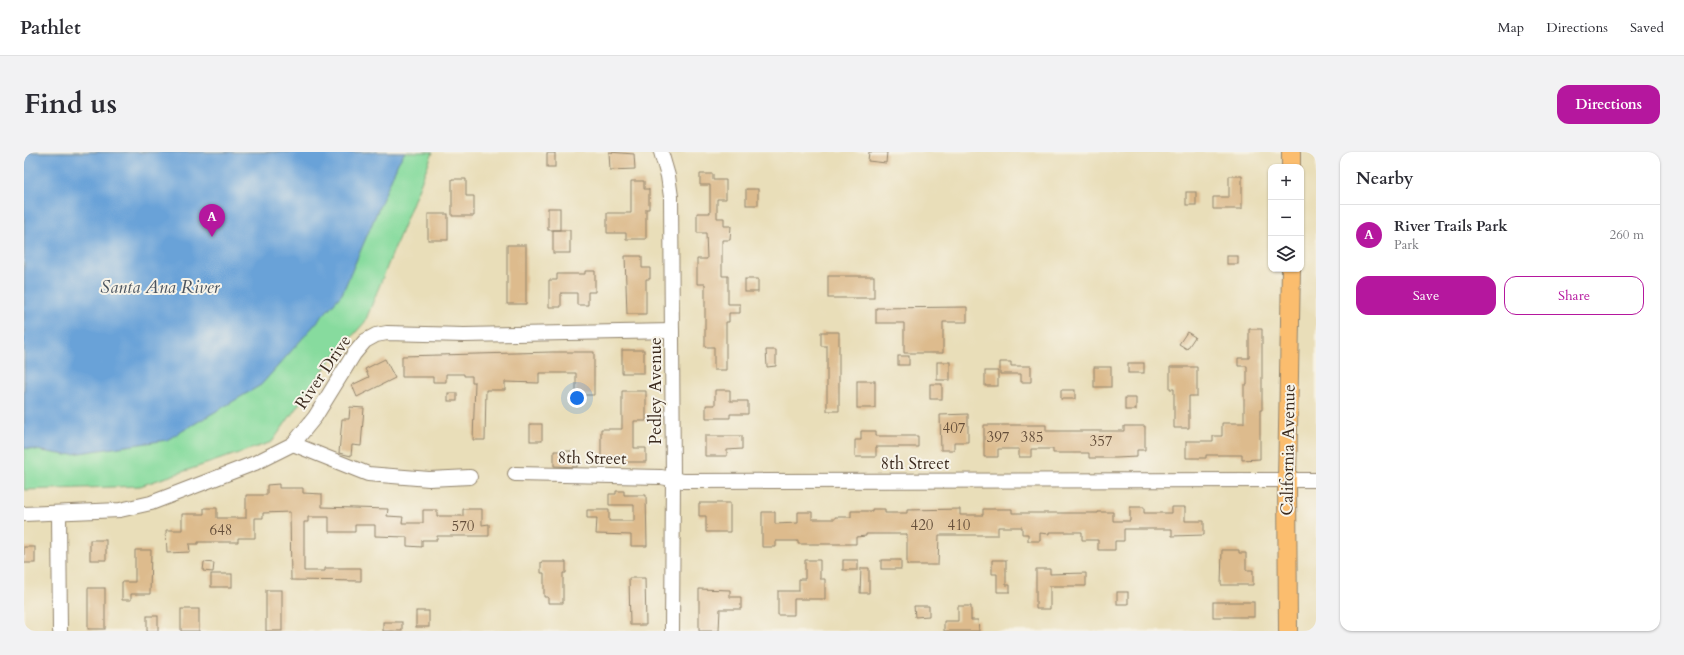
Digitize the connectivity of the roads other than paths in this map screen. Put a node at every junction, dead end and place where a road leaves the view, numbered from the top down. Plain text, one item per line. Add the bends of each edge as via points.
1 (661, 152) edge
2 (1291, 152) edge
3 (1291, 164) edge
4 (1291, 272) edge
5 (672, 331) junction
6 (293, 444) junction
7 (515, 474) dead end
8 (470, 477) dead end
9 (673, 479) junction
10 (1287, 480) junction
11 (1316, 480) edge
12 (59, 513) junction
13 (24, 514) edge
14 (60, 631) edge
15 (672, 631) edge
16 (1288, 631) edge

1 - 5 street, Pedley Avenue via 671,197
2 - 3 main road
4 - 10 main road, California Avenue
5 - 6 street, River Drive via 376,335 365,341 354,354 315,418
5 - 9 street, Pedley Avenue
6 - 8 street via 368,474 430,479
6 - 12 street, River Drive via 255,464 151,503 120,510
7 - 9 street, 8th Street
9 - 10 street, 8th Street
9 - 15 street, Pedley Avenue
10 - 11 street, 8th Street
10 - 16 main road, California Avenue
12 - 13 street, River Drive
12 - 14 street

